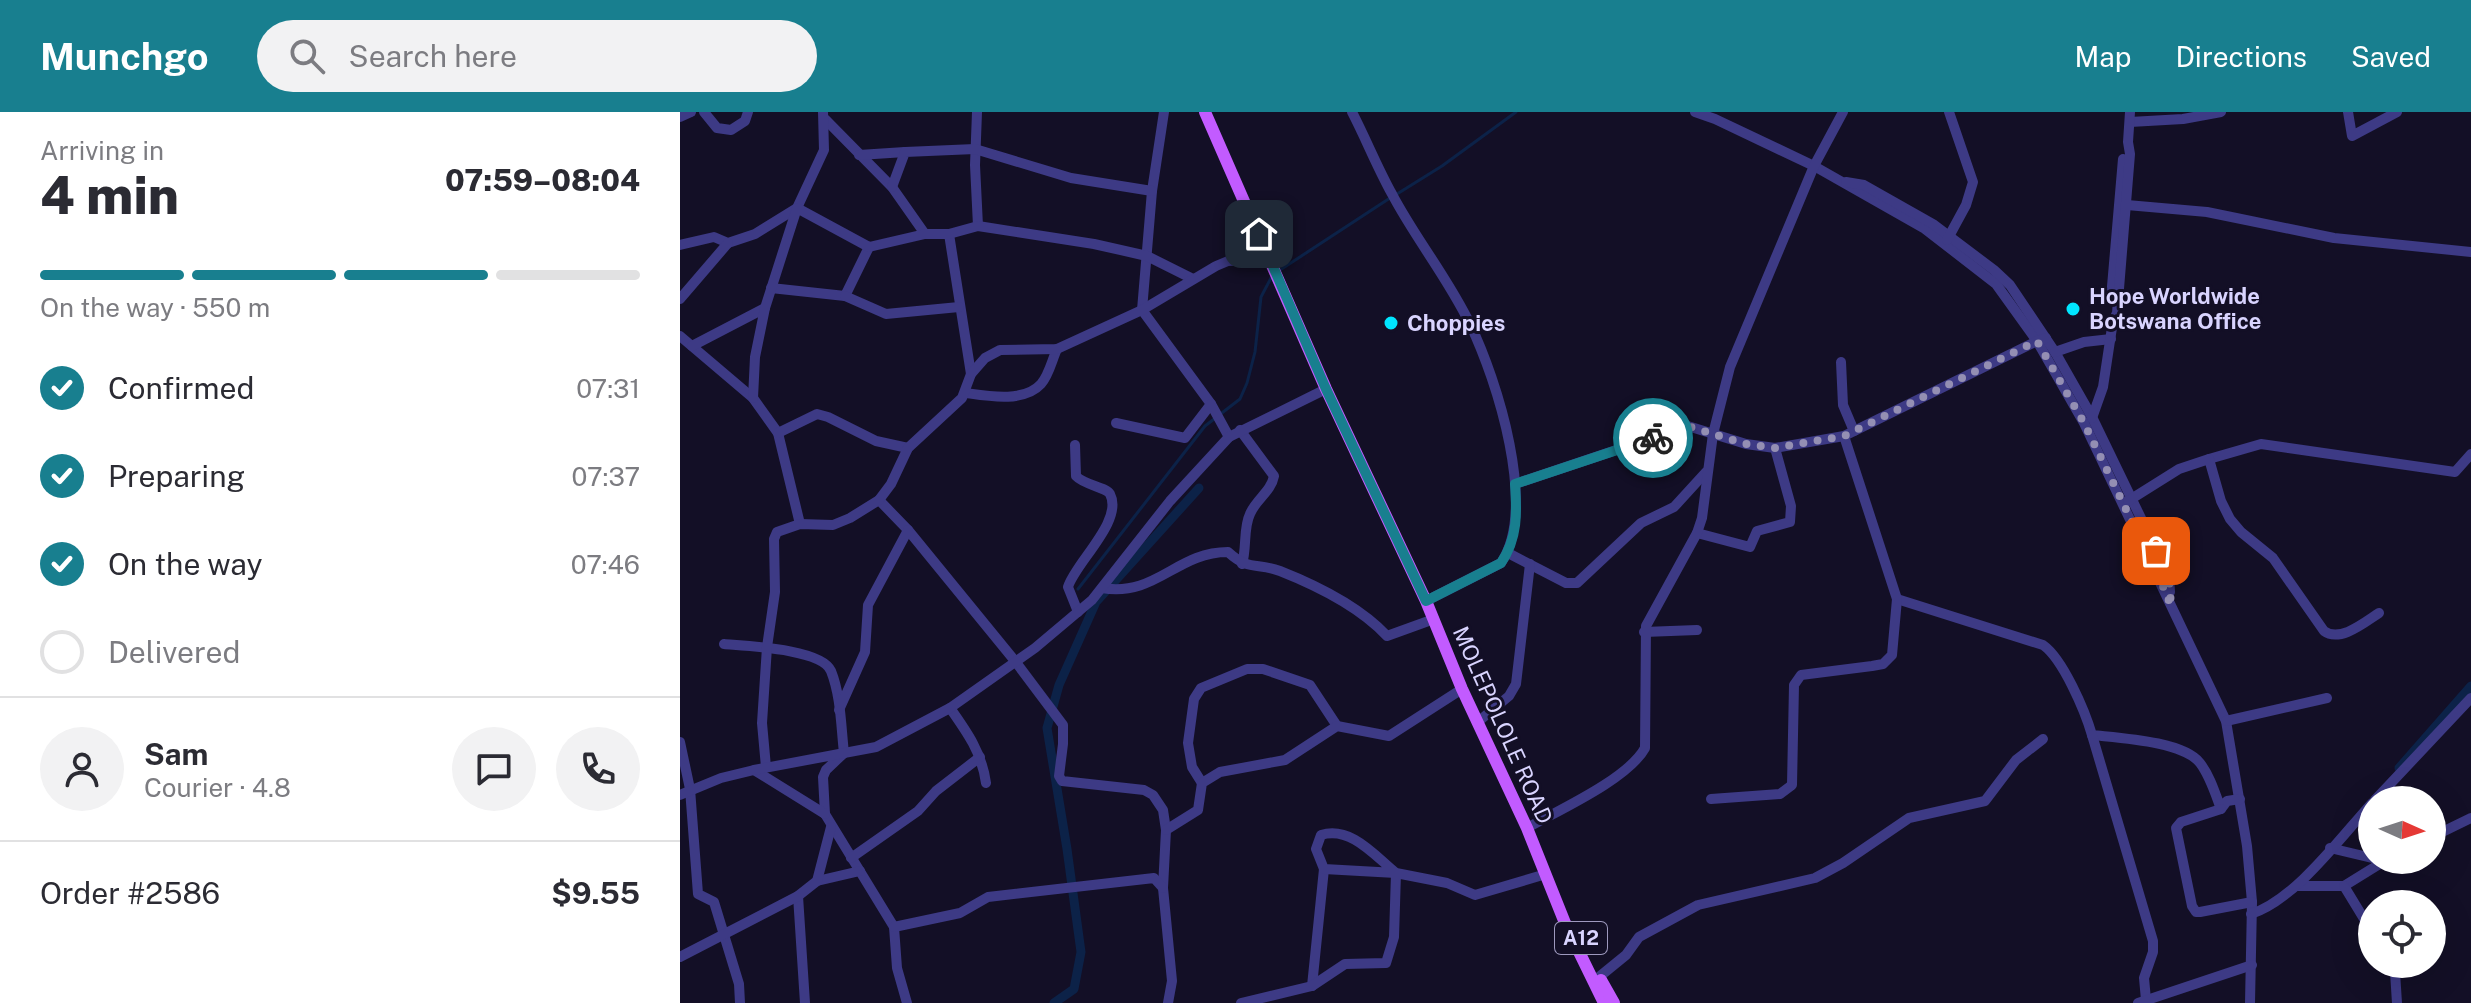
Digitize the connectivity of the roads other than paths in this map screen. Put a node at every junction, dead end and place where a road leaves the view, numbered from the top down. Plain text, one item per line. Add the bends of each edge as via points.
1 (691, 112) edge
2 (704, 112) edge
3 (748, 112) edge
4 (977, 112) edge
5 (1164, 112) edge
6 (1205, 112) edge
7 (1352, 112) edge
8 (1695, 112) edge
9 (1843, 112) edge
10 (1949, 112) edge
11 (2221, 112) edge
12 (2348, 112) edge
13 (2397, 112) edge
14 (824, 116) edge
15 (680, 117) edge
16 (2130, 117) edge
17 (842, 139) junction
18 (2128, 142) junction
19 (975, 149) junction
20 (824, 150) junction
21 (905, 152) junction
22 (859, 155) junction
23 (1814, 166) junction
24 (892, 187) junction
25 (1152, 191) junction
26 (2127, 205) junction
27 (797, 208) junction
28 (2121, 220) junction
29 (978, 226) junction
30 (925, 234) junction
31 (949, 234) junction
32 (1947, 240) junction
33 (728, 243) junction
34 (680, 245) edge
35 (869, 247) junction
36 (2471, 252) edge
37 (1147, 256) junction
38 (1269, 259) junction
39 (1193, 279) junction
40 (771, 288) junction
41 (845, 296) junction
42 (680, 299) edge
43 (959, 307) junction
44 (765, 308) junction
45 (1142, 310) junction
46 (680, 336) edge
47 (2111, 339) junction
48 (2042, 340) junction
49 (692, 346) junction
50 (1057, 349) junction
51 (2055, 352) junction
52 (1841, 362) dead end
53 (971, 374) junction
54 (1326, 389) junction
55 (966, 393) junction
56 (753, 398) junction
57 (1211, 404) junction
58 (2088, 420) junction
59 (1116, 423) dead end
60 (1240, 430) junction
61 (778, 433) junction
62 (1849, 433) junction
63 (1713, 434) junction
64 (1229, 437) junction
65 (1075, 445) dead end
66 (908, 448) junction
67 (1775, 448) junction
68 (2471, 454) edge
69 (2209, 459) junction
70 (1706, 472) junction
71 (1515, 484) junction
72 (879, 500) junction
73 (2127, 502) junction
74 (800, 524) junction
75 (908, 530) junction
76 (1697, 533) junction
77 (1508, 553) junction
78 (1242, 564) junction
79 (1530, 564) junction
80 (1102, 588) junction
81 (1897, 599) junction
82 (1426, 601) junction
83 (1078, 612) junction
84 (2379, 613) dead end
85 (1434, 619) junction
86 (1697, 630) dead end
87 (1644, 632) junction
88 (724, 644) dead end
89 (767, 647) junction
90 (1015, 661) junction
91 (1462, 689) junction
92 (2327, 698) dead end
93 (2471, 698) edge
94 (950, 708) junction
95 (839, 710) junction
96 (1479, 721) junction
97 (2226, 721) junction
98 (1337, 726) junction
99 (2092, 735) junction
100 (2043, 739) dead end
101 (680, 742) edge
102 (844, 753) junction
103 (980, 757) junction
104 (766, 767) junction
105 (754, 770) junction
106 (986, 783) dead end
107 (1202, 783) junction
108 (2389, 786) edge
109 (685, 792) edge
110 (1711, 799) dead end
111 (2240, 799) junction
112 (2221, 809) junction
113 (825, 814) junction
114 (2471, 818) edge
115 (2358, 819) edge
116 (831, 827) junction
117 (1527, 828) junction
118 (1166, 830) junction
119 (2446, 830) edge
120 (2330, 848) junction
121 (2358, 855) edge
122 (851, 858) junction
123 (1324, 869) junction
124 (860, 871) junction
125 (1396, 873) junction
126 (1546, 874) junction
127 (2362, 874) edge
128 (817, 881) junction
129 (2297, 886) junction
130 (2344, 886) junction
131 (1163, 888) junction
132 (798, 896) junction
133 (2252, 902) junction
134 (2358, 909) edge
135 (2251, 914) junction
136 (894, 927) junction
137 (726, 934) junction
138 (680, 957) edge
139 (2252, 965) junction
140 (1599, 977) junction
141 (2395, 978) edge
142 (1312, 986) junction
143 (2142, 1002) edge
144 (740, 1003) edge
145 (805, 1003) edge
146 (907, 1003) edge
147 (1168, 1003) edge
148 (1241, 1003) edge
149 (1604, 1003) edge
150 (1614, 1003) edge
151 (2250, 1003) edge
152 (2397, 1003) edge

1 - 15 street
2 - 3 street via 725,130 745,121
4 - 19 street
5 - 25 street
6 - 38 main road, MOLEPOLOLE ROAD / A12
7 - 71 street via 1398,205 1471,325 1501,406
8 - 23 street
9 - 23 street
10 - 32 street via 1973,182
11 - 16 street via 2183,119
12 - 13 street via 2352,136
14 - 17 street
14 - 20 street
16 - 18 street
17 - 20 street
17 - 22 street
18 - 26 street
18 - 28 street
19 - 21 street
19 - 25 street via 1071,178
19 - 29 street
20 - 27 street
21 - 22 street
21 - 24 street
22 - 24 street
23 - 32 street via 1838,180 1864,185
23 - 63 street via 1736,351
24 - 30 street
25 - 37 street
26 - 28 street
26 - 36 street via 2207,212 2334,238
27 - 33 street via 755,234
27 - 35 street
27 - 40 street
28 - 47 street
29 - 31 street
29 - 37 street
30 - 31 street
30 - 35 street
31 - 43 street
32 - 48 street via 2002,276
33 - 34 street via 714,237
33 - 42 street
35 - 41 street
37 - 39 street
37 - 45 street
38 - 39 street via 1228,261
38 - 54 main road, MOLEPOLOLE ROAD / A12
39 - 45 street
40 - 41 street
40 - 44 street
41 - 43 street via 886,314
43 - 53 street
44 - 49 street
44 - 56 street
45 - 50 street
45 - 57 street
46 - 49 street
47 - 51 street
47 - 58 street via 2103,387
48 - 51 street
48 - 58 street
48 - 62 street
49 - 56 street
50 - 53 street via 1000,350
50 - 55 street via 1037,388 1000,397
51 - 58 street
52 - 62 street
53 - 55 street
54 - 60 street
54 - 82 main road, MOLEPOLOLE ROAD / A12
55 - 66 street
56 - 61 street
57 - 59 street via 1185,438
57 - 64 street
58 - 73 street
60 - 64 street
60 - 78 street via 1274,476 1248,518
61 - 66 street via 817,414 876,441
61 - 74 street
62 - 67 street
62 - 81 street
63 - 67 street
63 - 70 street
63 - 71 street via 1678,423 1658,436
64 - 80 street
65 - 83 street via 1076,476 1110,494 1111,504 1103,534 1068,587
66 - 72 street
67 - 76 street via 1791,506 1790,522 1757,531 1750,547
68 - 69 street via 2455,472 2261,444
69 - 73 street via 2179,469
69 - 84 street via 2230,519 2273,558 2324,631 2340,636
70 - 76 street
70 - 79 street via 1674,507 1641,523 1577,583 1566,583
71 - 77 street via 1515,531
72 - 74 street via 833,525
72 - 75 street
73 - 97 street
74 - 89 street via 775,536 775,592
75 - 90 street
75 - 95 street via 868,605 865,652
76 - 87 street
77 - 79 street
77 - 82 street via 1494,568
78 - 80 street via 1228,552 1207,553 1146,585
78 - 85 street via 1275,570 1340,599 1387,636
79 - 96 street via 1516,684
80 - 83 street
81 - 99 street via 2048,649 2079,700
81 - 110 street via 1895,648 1889,659 1796,678 1794,777 1788,791
82 - 85 main road, MOLEPOLOLE ROAD / A12
83 - 90 street
85 - 91 main road, MOLEPOLOLE ROAD / A12
86 - 87 street
87 - 117 street via 1646,741 1641,756 1614,778
88 - 89 street
89 - 95 street via 825,663
89 - 104 street via 762,723
90 - 94 street
90 - 118 street via 1063,725 1062,781 1144,790 1163,810
91 - 96 main road, MOLEPOLOLE ROAD / A12
91 - 98 street via 1389,736
92 - 97 street
93 - 108 street
94 - 102 street via 883,745
94 - 103 street
95 - 102 street
96 - 117 main road, MOLEPOLOLE ROAD / A12
97 - 111 street
98 - 107 street via 1285,760 1220,772
98 - 107 street via 1310,685 1263,669 1247,669 1201,688 1194,699 1188,743 1192,767
99 - 112 street via 2190,754 2202,766
99 - 143 street via 2153,941
100 - 140 street via 2016,760 1985,801 1909,818 1815,878 1698,905 1639,937
101 - 109 street
102 - 104 street
102 - 113 street via 823,777
103 - 106 street
103 - 122 street via 918,811
104 - 105 street
105 - 109 street
105 - 113 street
107 - 118 street via 1198,810
109 - 137 street via 698,894 714,902
111 - 112 street via 2227,801
111 - 133 street
112 - 133 street via 2176,828 2192,906 2200,912
113 - 116 street
114 - 119 street
115 - 120 street
116 - 122 street
116 - 128 street
117 - 126 main road, MOLEPOLOLE ROAD / A12
118 - 131 street
120 - 121 street
120 - 129 street
122 - 124 street
123 - 125 street
123 - 125 street via 1316,844 1321,835 1337,832 1350,836
123 - 142 street
124 - 128 street
124 - 136 street
125 - 126 street via 1447,883 1475,895
125 - 142 street via 1394,937 1386,963 1345,964
126 - 140 main road, MOLEPOLOLE ROAD / A12
126 - 149 main road, MOLEPOLOLE ROAD / A12
127 - 130 street
128 - 132 street
129 - 130 street
129 - 135 street via 2272,906
130 - 134 street
131 - 136 street via 1154,878 988,897 960,913
131 - 147 street via 1172,981
132 - 137 street
132 - 145 street
133 - 135 street
135 - 139 street
136 - 146 street
137 - 138 street
137 - 144 street
139 - 143 street
139 - 151 street
140 - 150 main road, MOLEPOLOLE ROAD / A12
141 - 152 street
142 - 148 street

